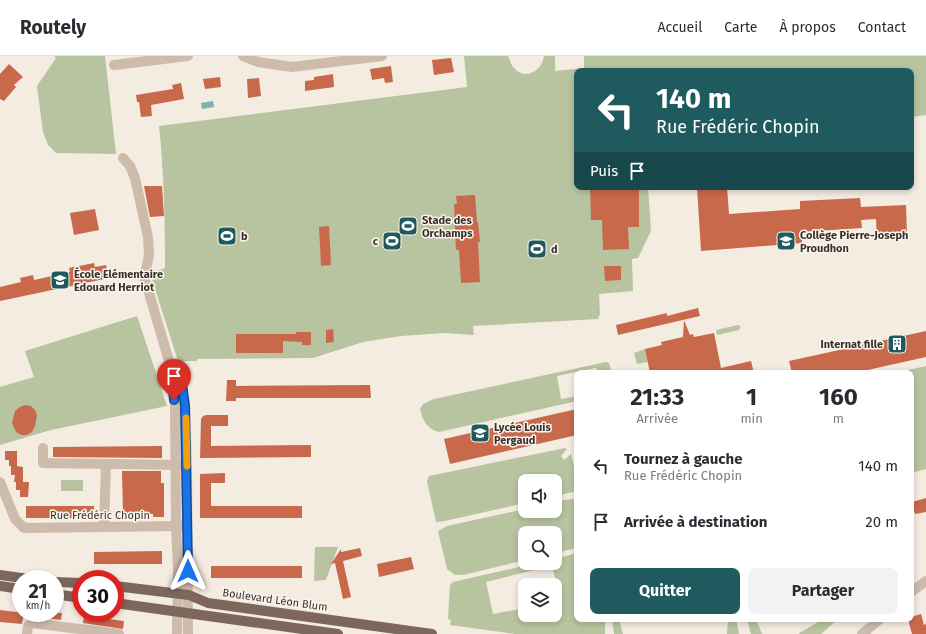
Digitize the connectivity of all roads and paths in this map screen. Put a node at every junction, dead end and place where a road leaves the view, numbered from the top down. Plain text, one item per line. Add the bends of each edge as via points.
1 (188, 56) edge
2 (243, 56) edge
3 (382, 56) edge
4 (114, 65) dead end
5 (123, 158) dead end
6 (180, 407) junction
7 (43, 448) dead end
8 (106, 465) junction
9 (176, 465) junction
10 (187, 466) junction
11 (0, 482) edge
12 (187, 525) junction
13 (104, 526) junction
14 (176, 526) junction
15 (178, 570) junction
16 (188, 571) junction
17 (0, 575) edge
18 (12, 577) edge
19 (926, 581) edge
20 (0, 586) edge
21 (124, 587) edge
22 (12, 588) edge
23 (914, 590) edge
24 (178, 593) junction
25 (189, 595) junction
26 (124, 604) edge
27 (178, 612) junction
28 (189, 614) junction
29 (876, 622) edge
30 (27, 634) edge
31 (118, 634) edge
32 (177, 634) edge
33 (188, 634) edge
34 (338, 634) edge
35 (432, 634) edge
36 (862, 634) edge

1 - 4 street
2 - 3 street via 258,62 292,67
5 - 6 street via 130,166 137,188 148,237 149,255 144,276
6 - 9 street
6 - 10 street
7 - 8 street via 43,463
8 - 9 street
8 - 13 street
9 - 10 street
9 - 14 street
10 - 12 street
11 - 13 street, Rue Frédéric Chopin via 15,519 24,528
12 - 14 street, Rue Frédéric Chopin
12 - 16 street
13 - 14 street, Rue Frédéric Chopin
14 - 15 street
15 - 16 street
15 - 24 street
16 - 25 street
17 - 18 main road
19 - 23 street
20 - 22 main road
21 - 24 main road, Boulevard Léon Blum
24 - 25 main road, Boulevard Léon Blum
24 - 27 street
25 - 28 street
25 - 35 main road, Boulevard Léon Blum via 208,603
26 - 27 main road
27 - 28 main road
27 - 32 street
28 - 33 street
28 - 34 main road
29 - 36 street
30 - 31 street via 28,626 32,623

